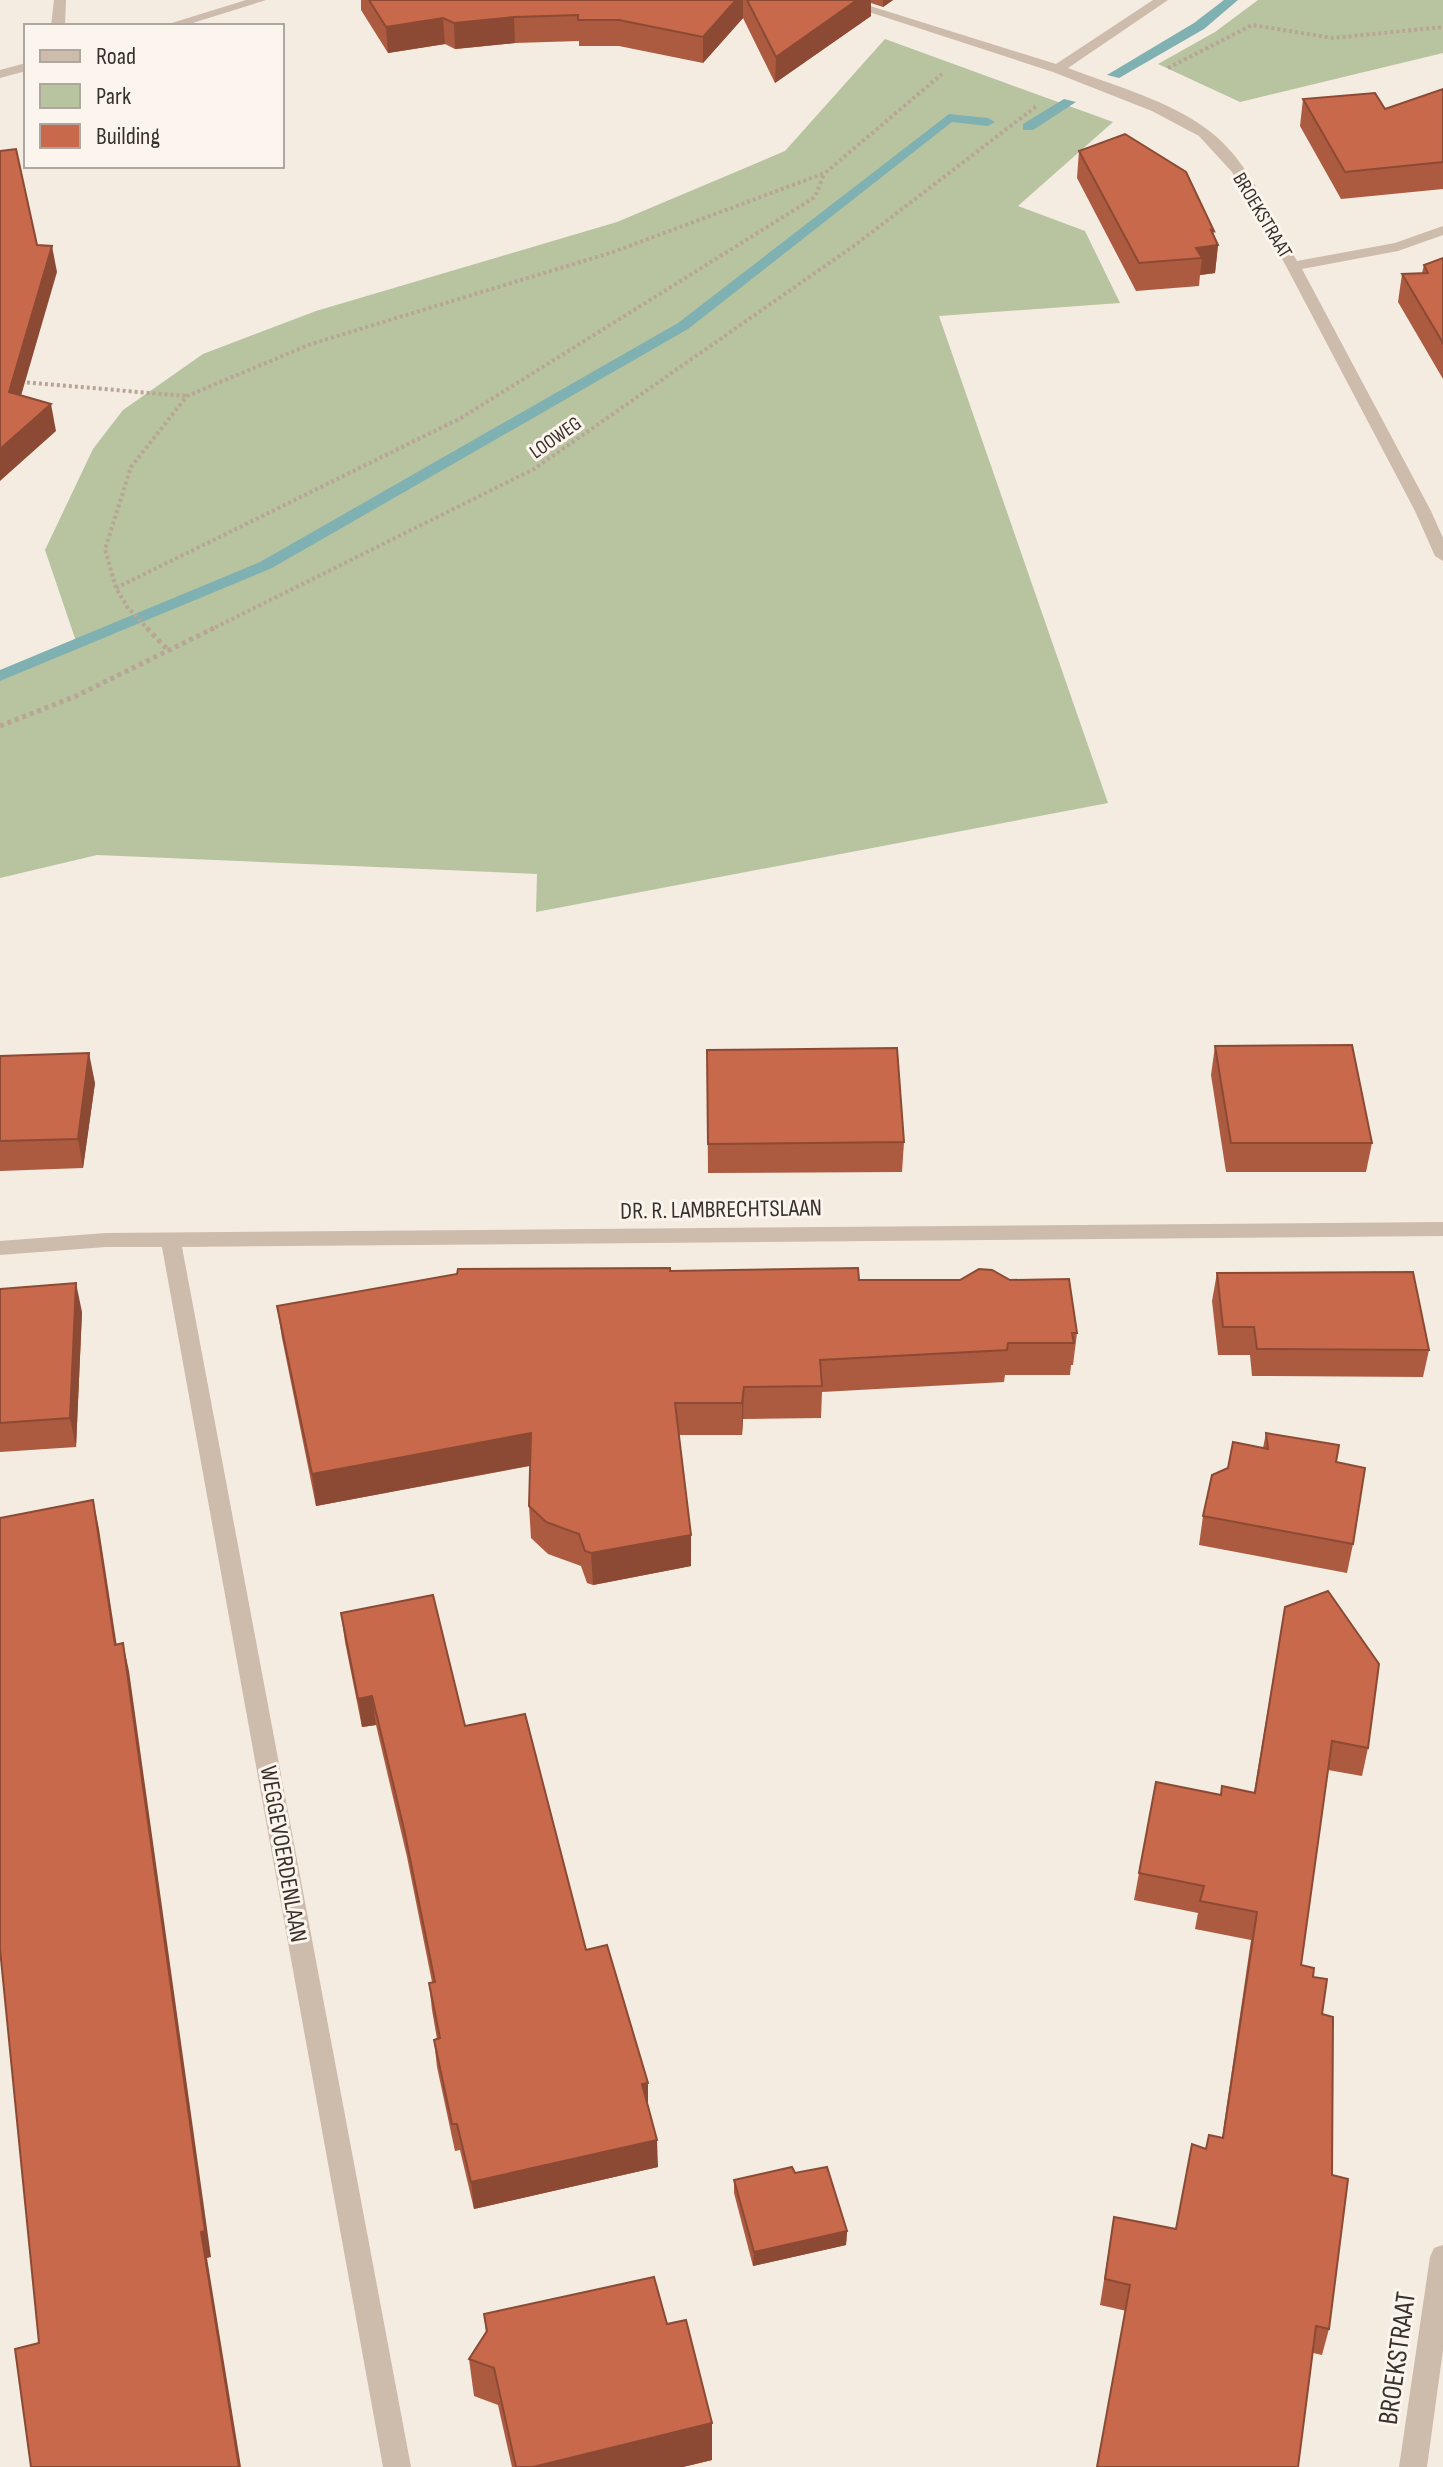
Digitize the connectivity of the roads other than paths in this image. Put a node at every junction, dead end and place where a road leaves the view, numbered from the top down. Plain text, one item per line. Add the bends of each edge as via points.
1 (60, 0) edge
2 (260, 0) edge
3 (838, 0) edge
4 (1162, 0) edge
5 (58, 24) edge
6 (176, 24) edge
7 (24, 68) edge
8 (1058, 69) junction
9 (0, 74) edge
10 (1443, 230) edge
11 (1293, 266) junction
12 (1443, 556) edge
13 (1443, 1229) edge
14 (171, 1240) junction
15 (0, 1248) edge
16 (1443, 2257) edge
17 (397, 2467) edge
18 (1413, 2467) edge

1 - 5 street
2 - 6 street
3 - 8 street, BROEKSTRAAT
4 - 8 street
7 - 9 street
8 - 11 street, BROEKSTRAAT via 1157,108 1204,133 1238,170
10 - 11 street via 1398,247
11 - 12 street, BROEKSTRAAT
13 - 14 street, DR. R. LAMBRECHTSLAAN
14 - 15 street, DR. R. LAMBRECHTSLAAN
14 - 17 street, WEGGEVOERDENLAAN
16 - 18 street, BROEKSTRAAT

